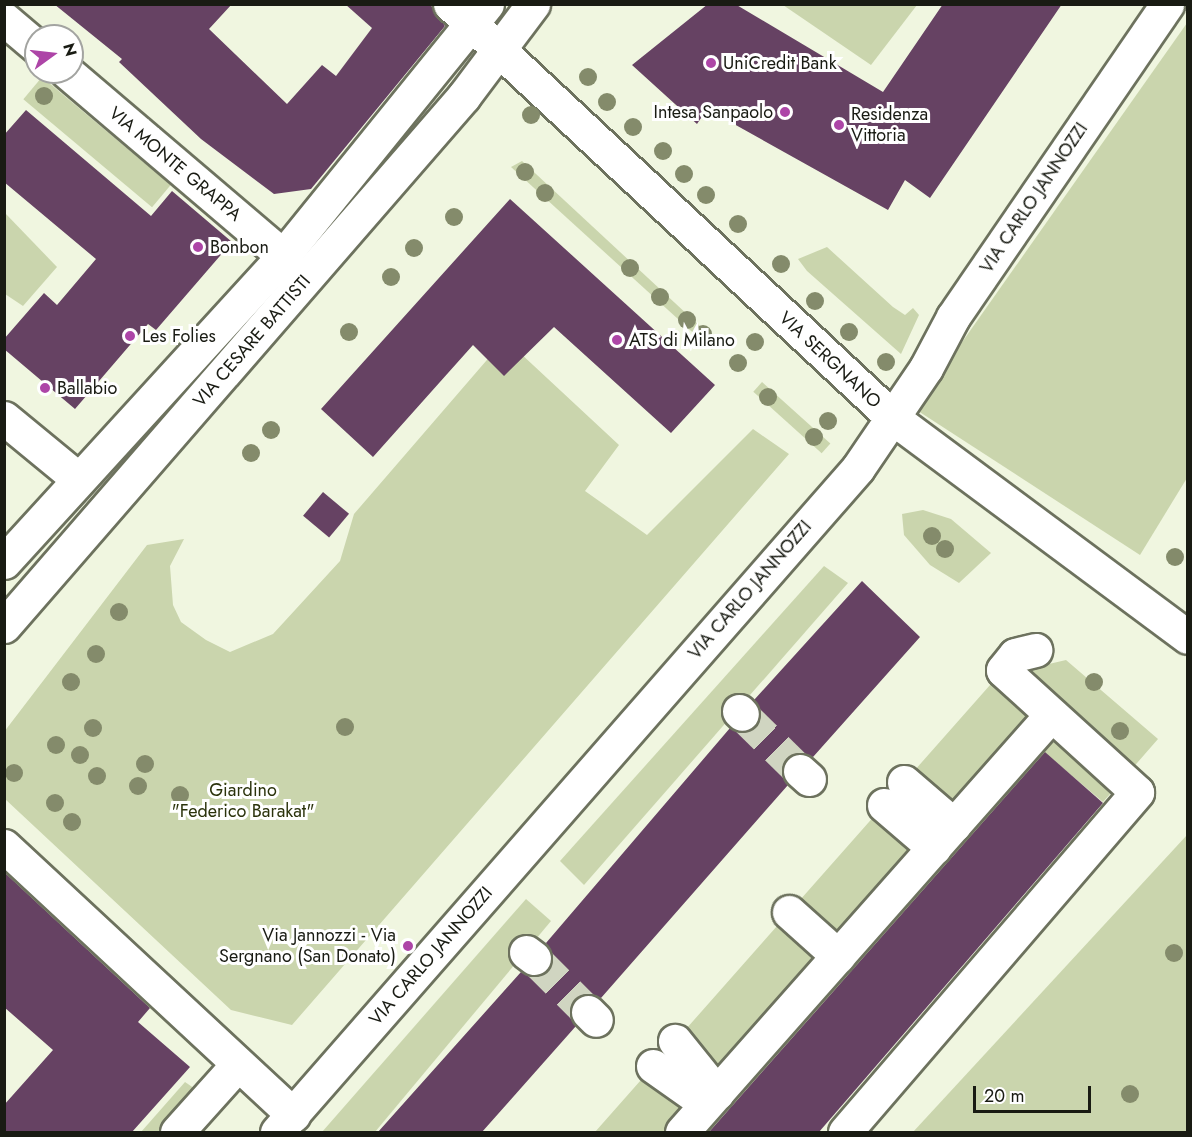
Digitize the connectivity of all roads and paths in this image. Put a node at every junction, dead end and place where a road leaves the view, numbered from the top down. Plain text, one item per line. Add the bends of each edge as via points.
1 (533, 4) edge
2 (1167, 4) edge
3 (470, 11) edge
4 (4, 19) edge
5 (24, 36) edge
6 (498, 53) junction
7 (81, 84) edge
8 (283, 256) junction
9 (4, 418) edge
10 (893, 418) junction
11 (77, 478) junction
12 (4, 562) edge
13 (4, 626) edge
14 (1188, 637) edge
15 (1016, 648) dead end
16 (1051, 715) junction
17 (894, 793) dead end
18 (944, 837) junction
19 (4, 846) edge
20 (789, 912) dead end
21 (838, 956) junction
22 (675, 1041) dead end
23 (238, 1064) junction
24 (653, 1066) dead end
25 (717, 1093) junction
26 (285, 1124) edge
27 (177, 1132) edge
28 (682, 1132) edge
29 (845, 1132) edge

1 - 6 street, VIA CESARE BATTISTI
2 - 10 street, VIA CARLO JANNOZZI via 953,317
3 - 6 street, VIA CESARE BATTISTI
3 - 8 street, VIA CESARE BATTISTI
4 - 5 street
6 - 10 street, VIA SERGNANO
6 - 13 street, VIA CESARE BATTISTI
7 - 8 street, VIA MONTE GRAPPA
8 - 11 street, VIA CESARE BATTISTI
9 - 11 street
10 - 14 street, VIA SERGNANO
10 - 26 street, VIA CARLO JANNOZZI via 858,468
11 - 12 street, VIA CESARE BATTISTI
15 - 16 street via 1003,670
16 - 18 street
16 - 29 street via 1137,792
17 - 18 street
18 - 21 street
19 - 23 street
20 - 21 street
21 - 25 street
22 - 25 street
23 - 26 street
23 - 27 street
24 - 25 street via 701,1100
25 - 28 street

